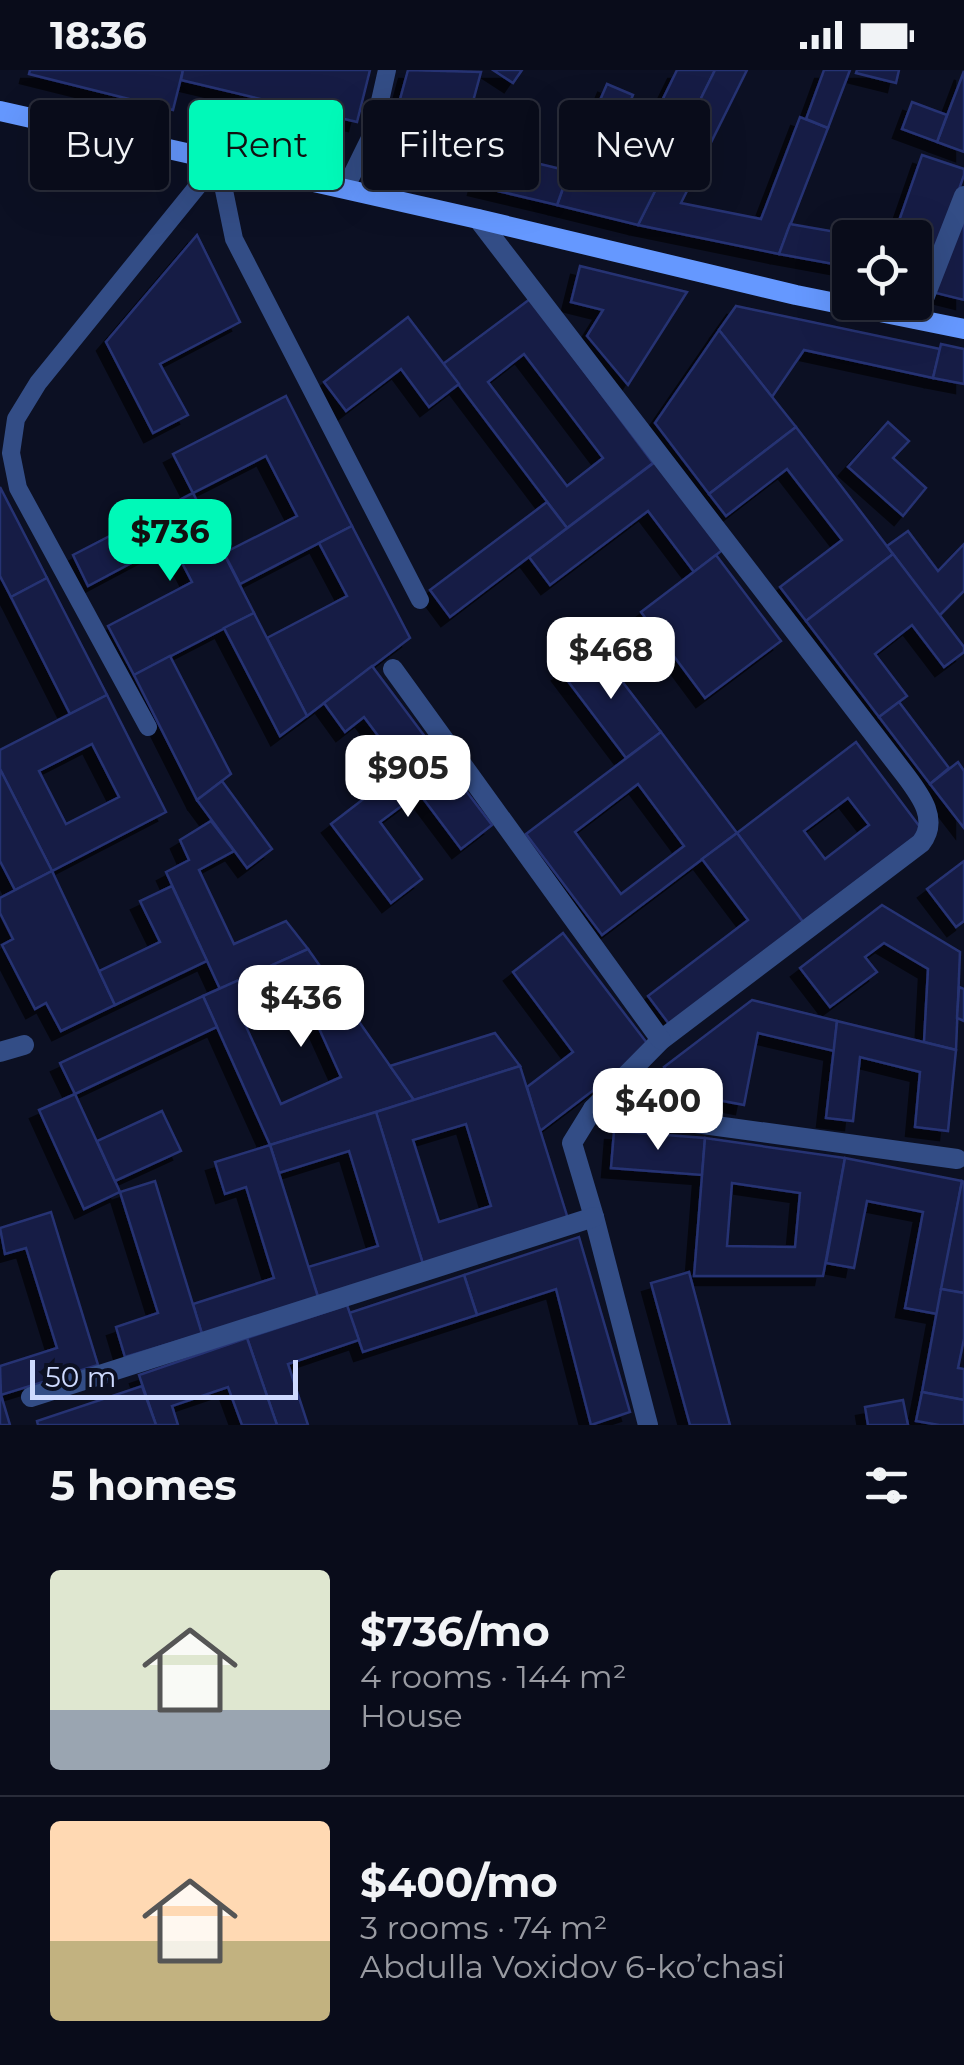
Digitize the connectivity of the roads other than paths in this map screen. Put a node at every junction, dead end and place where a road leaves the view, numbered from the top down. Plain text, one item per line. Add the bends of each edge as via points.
1 (387, 70) edge
2 (4, 117) edge
3 (189, 155) edge
4 (345, 189) joint
5 (194, 190) edge
6 (224, 190) edge
7 (964, 196) edge
8 (478, 220) junction
9 (932, 277) edge
10 (832, 302) edge
11 (925, 320) edge
12 (964, 329) edge
13 (420, 600) dead end
14 (394, 669) dead end
15 (148, 727) dead end
16 (662, 1040) junction
17 (24, 1045) dead end
18 (0, 1052) edge
19 (593, 1109) junction
20 (957, 1159) dead end
21 (594, 1217) junction
22 (32, 1397) dead end
23 (642, 1424) edge

1 - 4 lane via 373,132
2 - 3 street
4 - 8 street
5 - 15 lane via 38,383 16,419 11,453 18,488
6 - 13 lane via 234,238
7 - 9 street
8 - 10 street
8 - 16 street via 928,812 921,844
11 - 12 street
14 - 16 street
16 - 19 street
17 - 18 street
19 - 20 street
19 - 21 street via 572,1144
21 - 22 street
21 - 23 street

